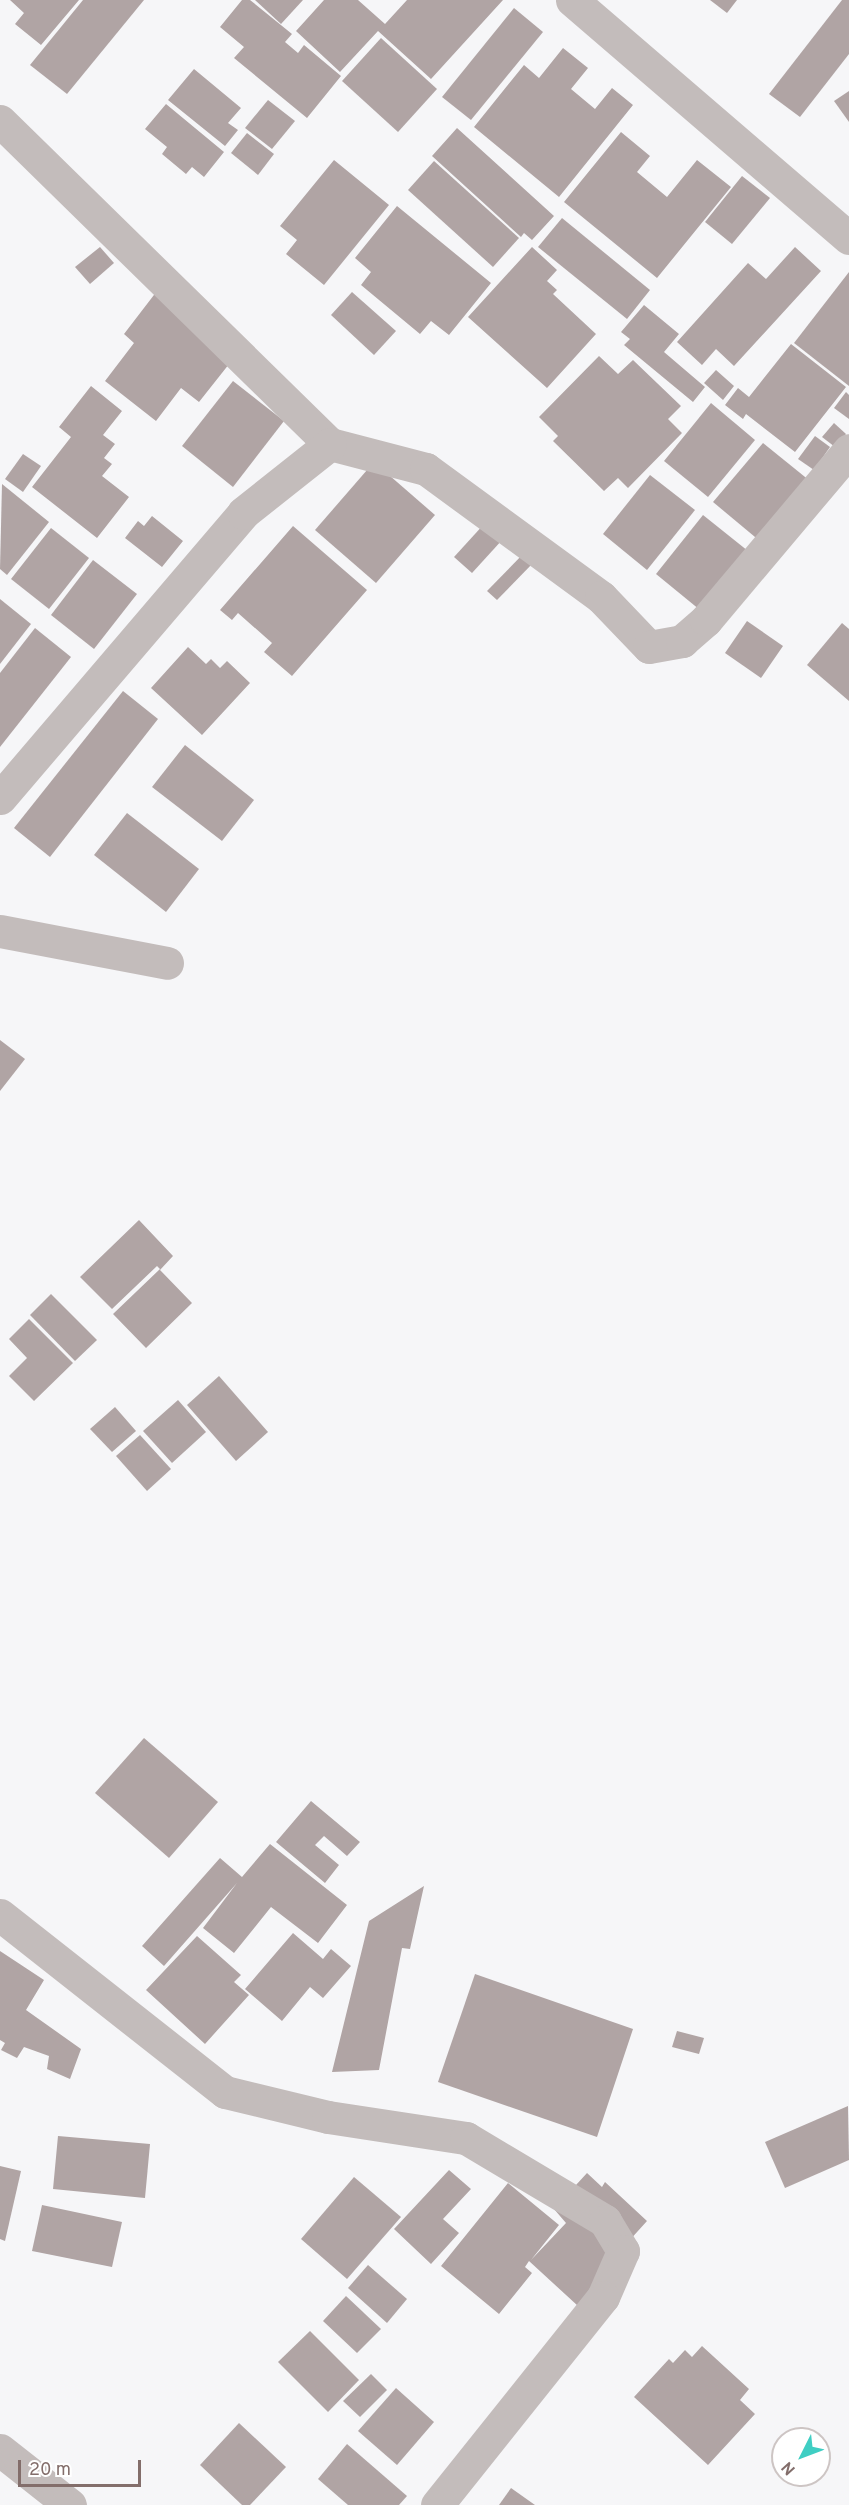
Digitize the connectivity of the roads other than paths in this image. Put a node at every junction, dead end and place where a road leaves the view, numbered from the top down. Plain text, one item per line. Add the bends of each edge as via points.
1 (572, 0) edge
2 (0, 121) edge
3 (849, 238) edge
4 (330, 444) junction
5 (849, 450) edge
6 (0, 798) edge
7 (0, 931) edge
8 (167, 963) dead end
9 (0, 1915) edge
10 (0, 2450) edge
11 (70, 2505) edge
12 (437, 2505) edge

1 - 3 street
2 - 4 street
4 - 5 street via 426,469 601,597 649,647 682,641 706,620
4 - 6 street via 243,513
7 - 8 street
9 - 12 street via 225,2092 328,2118 466,2138 605,2221 622,2252 603,2297
10 - 11 street

